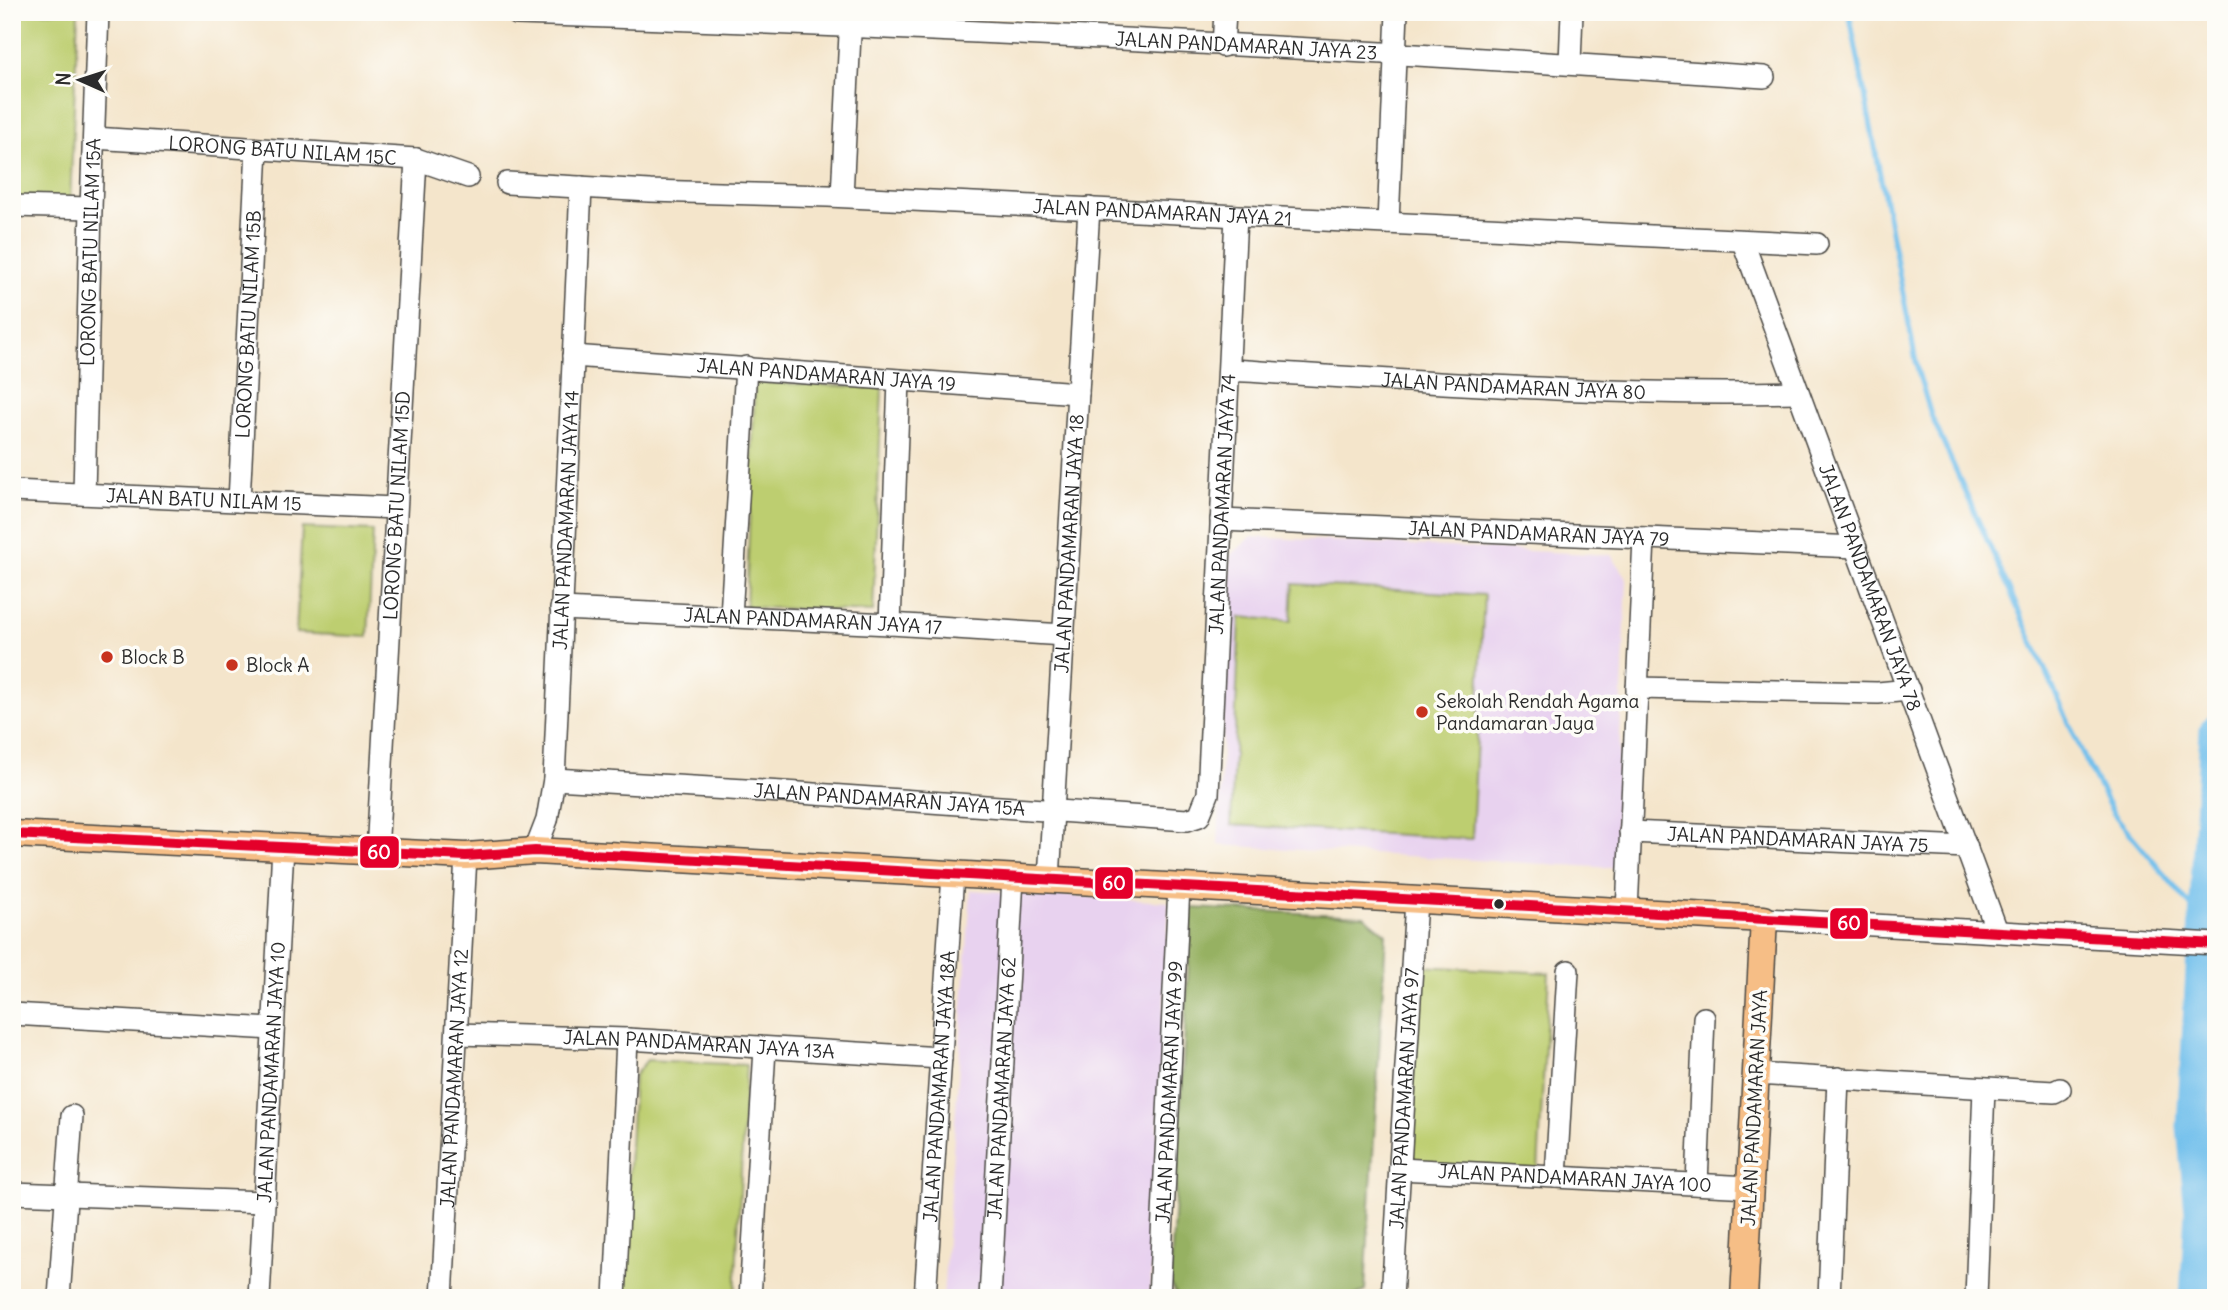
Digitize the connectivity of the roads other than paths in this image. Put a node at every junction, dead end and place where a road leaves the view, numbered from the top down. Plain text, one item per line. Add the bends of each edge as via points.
1 (98, 12) edge
2 (1225, 12) edge
3 (1397, 12) edge
4 (1572, 12) edge
5 (517, 14) edge
6 (850, 20) edge
7 (1025, 23) edge
8 (1223, 46) junction
9 (1395, 55) junction
10 (1570, 63) junction
11 (1764, 77) dead end
12 (94, 138) junction
13 (257, 149) junction
14 (416, 159) junction
15 (468, 177) dead end
16 (508, 183) dead end
17 (581, 187) junction
18 (842, 197) junction
19 (12, 206) edge
20 (91, 208) junction
21 (1089, 208) junction
22 (1236, 216) junction
23 (1388, 223) junction
24 (1743, 242) junction
25 (1817, 244) dead end
26 (573, 356) junction
27 (746, 367) junction
28 (1229, 370) junction
29 (899, 380) junction
30 (1798, 392) junction
31 (1078, 393) junction
32 (12, 491) edge
33 (85, 494) junction
34 (239, 501) junction
35 (395, 508) junction
36 (1221, 520) junction
37 (1644, 538) junction
38 (1856, 547) junction
39 (561, 609) junction
40 (731, 616) junction
41 (890, 624) junction
42 (1064, 635) junction
43 (1637, 688) junction
44 (1909, 690) junction
45 (554, 779) junction
46 (1208, 794) joint
47 (1053, 810) junction
48 (1630, 832) junction
49 (12, 834) edge
50 (283, 847) junction
51 (1966, 847) junction
52 (523, 851) junction
53 (377, 853) junction
54 (466, 856) junction
55 (953, 874) junction
56 (1013, 877) junction
57 (1049, 879) junction
58 (1179, 887) junction
59 (1416, 900) junction
60 (1627, 911) junction
61 (1764, 919) junction
62 (1997, 931) junction
63 (2216, 944) edge
64 (1568, 971) dead end
65 (12, 1014) edge
66 (1704, 1018) dead end
67 (273, 1029) junction
68 (457, 1034) junction
69 (627, 1039) junction
70 (765, 1049) junction
71 (941, 1059) junction
72 (1756, 1073) junction
73 (1838, 1078) junction
74 (1984, 1088) junction
75 (2060, 1089) dead end
76 (72, 1116) dead end
77 (1400, 1169) junction
78 (1556, 1177) junction
79 (1697, 1184) junction
80 (1750, 1187) junction
81 (12, 1193) edge
82 (66, 1195) junction
83 (264, 1202) junction
84 (59, 1298) edge
85 (259, 1298) edge
86 (442, 1298) edge
87 (615, 1298) edge
88 (750, 1298) edge
89 (925, 1298) edge
90 (989, 1298) edge
91 (1159, 1298) edge
92 (1392, 1298) edge
93 (1744, 1298) edge
94 (1829, 1298) edge
95 (1976, 1298) edge

1 - 12 street, LORONG BATU NILAM 15A
2 - 8 street
3 - 9 street
4 - 10 street
5 - 6 street, JALAN PANDAMARAN JAYA 23
6 - 7 street, JALAN PANDAMARAN JAYA 23
6 - 18 street
7 - 8 street, JALAN PANDAMARAN JAYA 23
8 - 9 street, JALAN PANDAMARAN JAYA 23
9 - 10 street, JALAN PANDAMARAN JAYA 23
9 - 23 street
10 - 11 street, JALAN PANDAMARAN JAYA 23
12 - 13 street, LORONG BATU NILAM 15C
12 - 20 street, LORONG BATU NILAM 15A
13 - 14 street, LORONG BATU NILAM 15C
13 - 34 street, LORONG BATU NILAM 15B
14 - 15 street, LORONG BATU NILAM 15C
14 - 35 street, LORONG BATU NILAM 15D
16 - 17 street, JALAN PANDAMARAN JAYA 21
17 - 18 street, JALAN PANDAMARAN JAYA 21
17 - 26 street, JALAN PANDAMARAN JAYA 14
18 - 21 street, JALAN PANDAMARAN JAYA 21
19 - 20 street
20 - 33 street, LORONG BATU NILAM 15A
21 - 22 street, JALAN PANDAMARAN JAYA 21
21 - 31 street, JALAN PANDAMARAN JAYA 18
22 - 23 street, JALAN PANDAMARAN JAYA 21
22 - 28 street, JALAN PANDAMARAN JAYA 74
23 - 24 street, JALAN PANDAMARAN JAYA 21
24 - 25 street, JALAN PANDAMARAN JAYA 21
24 - 30 street, JALAN PANDAMARAN JAYA 78
26 - 27 street, JALAN PANDAMARAN JAYA 19
26 - 39 street, JALAN PANDAMARAN JAYA 14
27 - 29 street, JALAN PANDAMARAN JAYA 19
27 - 40 street
28 - 30 street, JALAN PANDAMARAN JAYA 80 via 1724,394
28 - 36 street, JALAN PANDAMARAN JAYA 74
29 - 31 street, JALAN PANDAMARAN JAYA 19
29 - 41 street
30 - 38 street, JALAN PANDAMARAN JAYA 78
31 - 42 street, JALAN PANDAMARAN JAYA 18
32 - 33 street, JALAN BATU NILAM 15
33 - 34 street, JALAN BATU NILAM 15
34 - 35 street, JALAN BATU NILAM 15
35 - 53 street, LORONG BATU NILAM 15D
36 - 37 street, JALAN PANDAMARAN JAYA 79
36 - 46 street, JALAN PANDAMARAN JAYA 74
37 - 38 street, JALAN PANDAMARAN JAYA 79
37 - 43 street
38 - 44 street, JALAN PANDAMARAN JAYA 78
39 - 40 street, JALAN PANDAMARAN JAYA 17
39 - 45 street, JALAN PANDAMARAN JAYA 14
40 - 41 street, JALAN PANDAMARAN JAYA 17
41 - 42 street, JALAN PANDAMARAN JAYA 17
42 - 47 street, JALAN PANDAMARAN JAYA 18
43 - 44 street
43 - 48 street
44 - 51 street, JALAN PANDAMARAN JAYA 78
45 - 47 street, JALAN PANDAMARAN JAYA 15A
45 - 52 street, JALAN PANDAMARAN JAYA 14 via 547,820
46 - 47 street, JALAN PANDAMARAN JAYA 15A via 1199,816 1187,820
47 - 57 street, JALAN PANDAMARAN JAYA 18
48 - 51 street, JALAN PANDAMARAN JAYA 75
48 - 60 street
49 - 50 main road
50 - 53 main road
50 - 67 street, JALAN PANDAMARAN JAYA 10
51 - 62 street, JALAN PANDAMARAN JAYA 78
52 - 54 main road
52 - 55 main road
53 - 54 main road
54 - 68 street, JALAN PANDAMARAN JAYA 12
55 - 56 main road
55 - 71 street, JALAN PANDAMARAN JAYA 18A
56 - 57 main road
56 - 90 street, JALAN PANDAMARAN JAYA 62
57 - 58 main road
58 - 59 main road
58 - 91 street, JALAN PANDAMARAN JAYA 99
59 - 60 main road
59 - 77 street, JALAN PANDAMARAN JAYA 97
60 - 61 main road
61 - 62 street
61 - 72 main road, JALAN PANDAMARAN JAYA
62 - 63 street
64 - 78 street
65 - 67 street
66 - 79 street
67 - 83 street, JALAN PANDAMARAN JAYA 10
68 - 69 street, JALAN PANDAMARAN JAYA 13A
68 - 86 street, JALAN PANDAMARAN JAYA 12
69 - 70 street, JALAN PANDAMARAN JAYA 13A
69 - 87 street
70 - 71 street, JALAN PANDAMARAN JAYA 13A
70 - 88 street
71 - 89 street, JALAN PANDAMARAN JAYA 18A
72 - 73 street
72 - 80 main road, JALAN PANDAMARAN JAYA
73 - 74 street
73 - 94 street
74 - 75 street
74 - 95 street
76 - 82 street
77 - 78 street, JALAN PANDAMARAN JAYA 100
77 - 92 street, JALAN PANDAMARAN JAYA 97
78 - 79 street, JALAN PANDAMARAN JAYA 100
79 - 80 street, JALAN PANDAMARAN JAYA 100
80 - 93 main road, JALAN PANDAMARAN JAYA
81 - 82 street
82 - 83 street
82 - 84 street
83 - 85 street, JALAN PANDAMARAN JAYA 10

